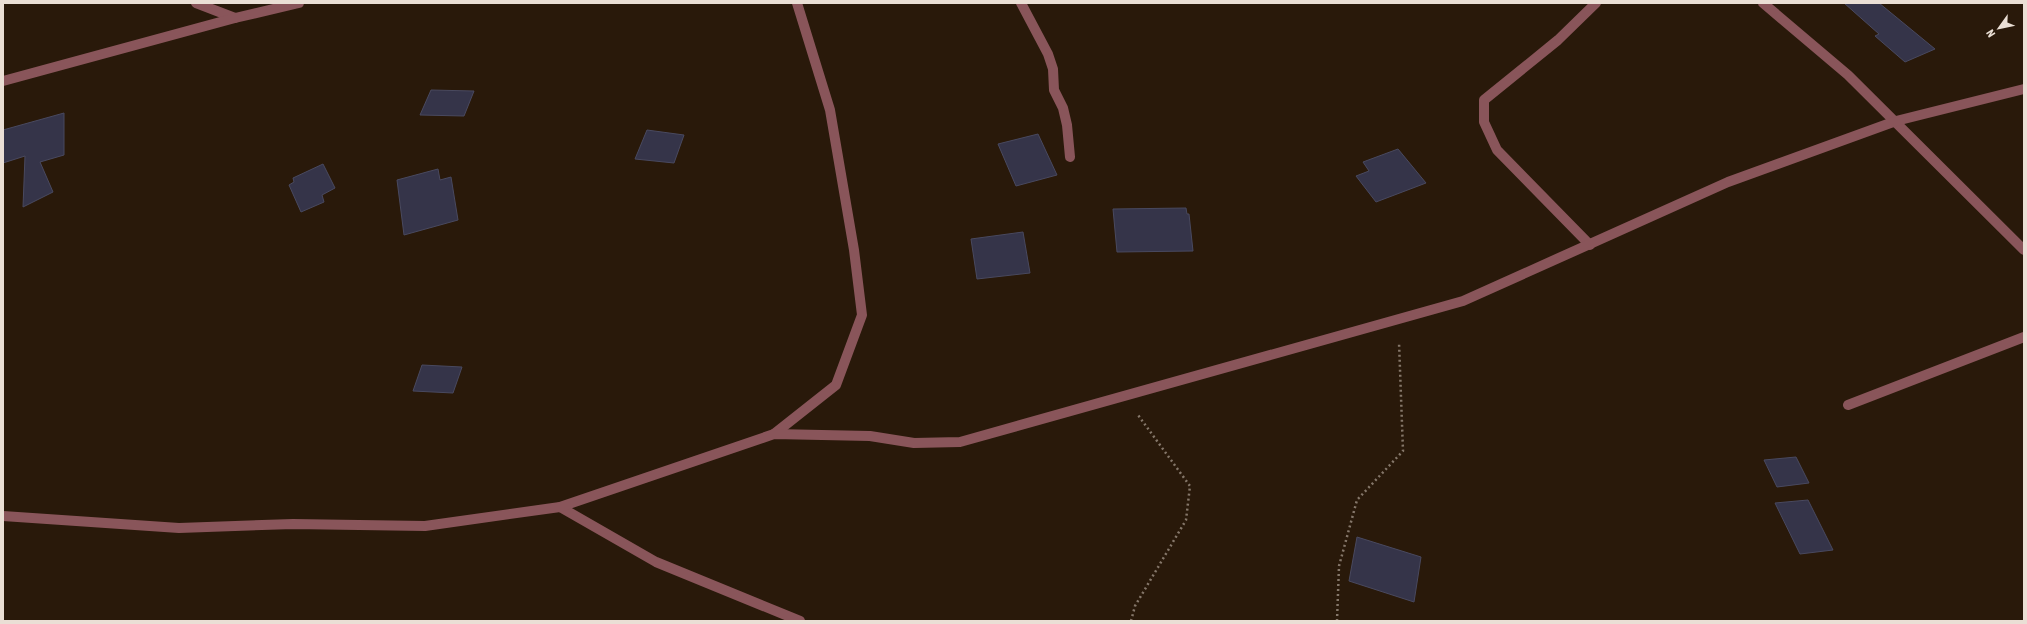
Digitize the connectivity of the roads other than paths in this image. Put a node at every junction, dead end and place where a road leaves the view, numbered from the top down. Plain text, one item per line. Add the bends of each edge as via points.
1 (196, 3) edge
2 (298, 3) edge
3 (797, 3) edge
4 (1021, 3) edge
5 (1596, 3) edge
6 (1764, 3) edge
7 (235, 18) junction
8 (3, 81) edge
9 (2024, 90) edge
10 (1896, 121) junction
11 (1070, 157) dead end
12 (1590, 245) junction
13 (2024, 250) edge
14 (2024, 337) edge
15 (1848, 405) dead end
16 (774, 434) junction
17 (560, 507) junction
18 (3, 516) edge
19 (800, 621) edge

1 - 7 street
2 - 7 street
3 - 16 street via 830,110 854,250 862,315 836,385
4 - 11 street via 1048,54 1053,69 1054,90 1067,125
5 - 12 street via 1558,40 1484,100 1484,122 1497,150
6 - 10 street via 1848,75
7 - 8 street
9 - 10 street
10 - 12 street via 1728,182
10 - 13 street
12 - 16 street via 1463,301 960,442 914,443 870,436
14 - 15 street
16 - 17 street
17 - 18 street via 425,526 293,524 179,528
17 - 19 street via 656,562

